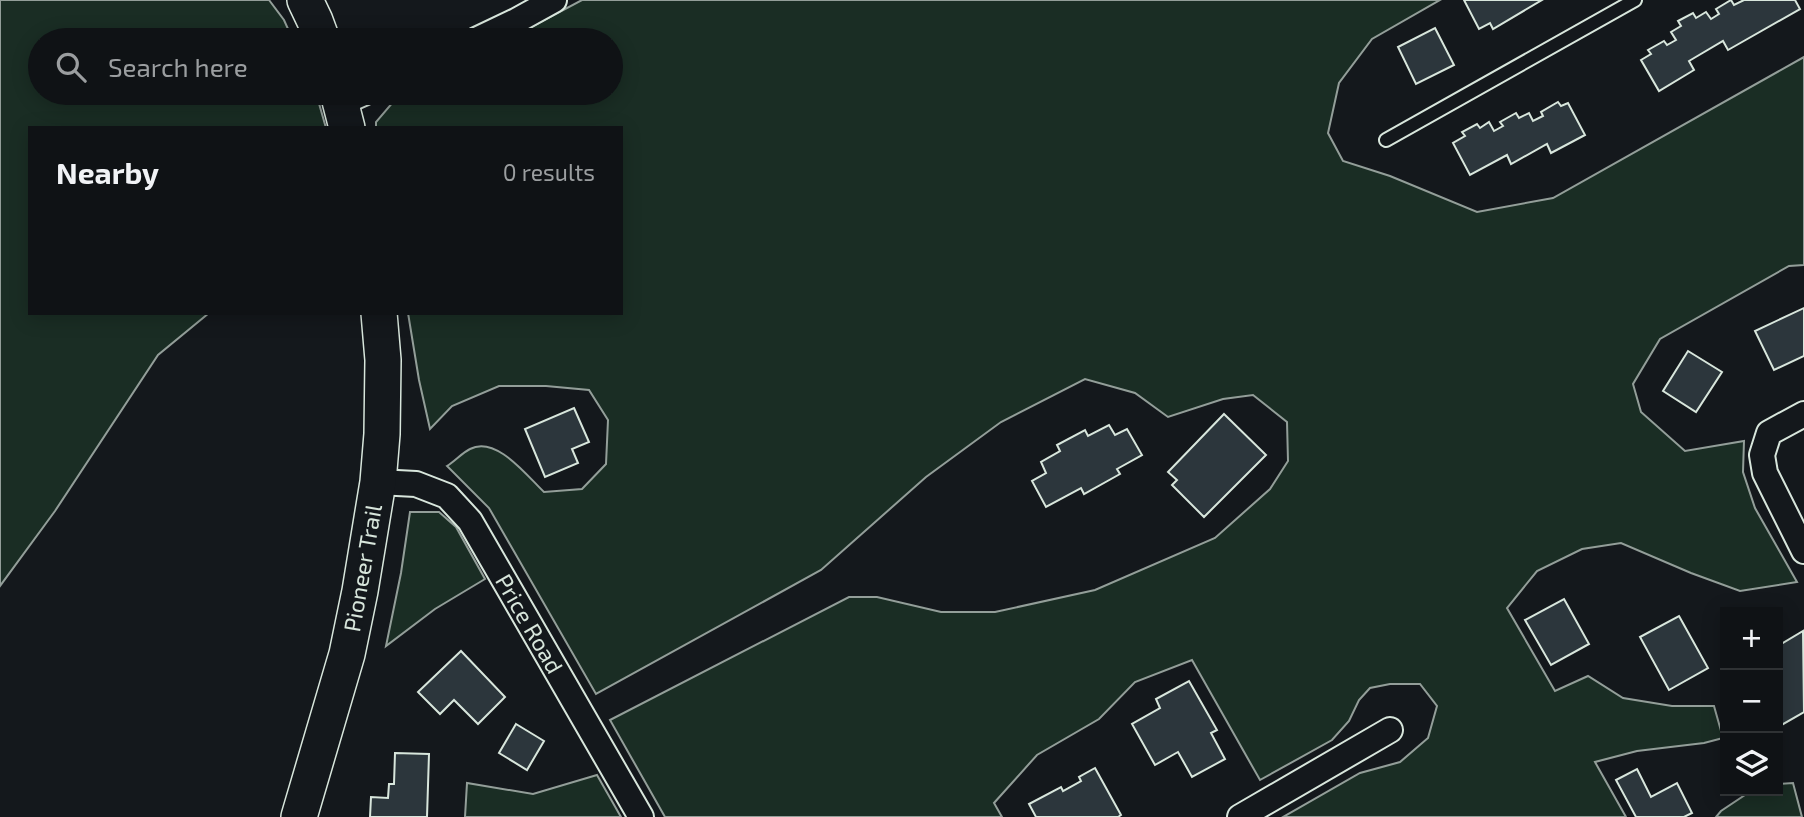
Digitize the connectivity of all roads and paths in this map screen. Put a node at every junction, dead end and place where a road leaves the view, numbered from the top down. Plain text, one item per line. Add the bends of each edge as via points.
1 (305, 0) edge
2 (554, 0) edge
3 (1635, 0) edge
4 (318, 28) edge
5 (503, 28) edge
6 (1386, 139) dead end
7 (379, 315) edge
8 (1804, 414) edge
9 (378, 482) junction
10 (1804, 551) edge
11 (1390, 730) dead end
12 (299, 817) edge
13 (641, 817) edge
14 (1240, 817) edge

1 - 4 main road
2 - 5 street
3 - 6 lane
7 - 9 main road, Pioneer Trail via 383,360
8 - 10 street via 1769,433 1762,455 1765,473
9 - 12 main road, Pioneer Trail via 347,654
9 - 13 street, Price Road via 416,484 447,496 470,521
11 - 14 street

